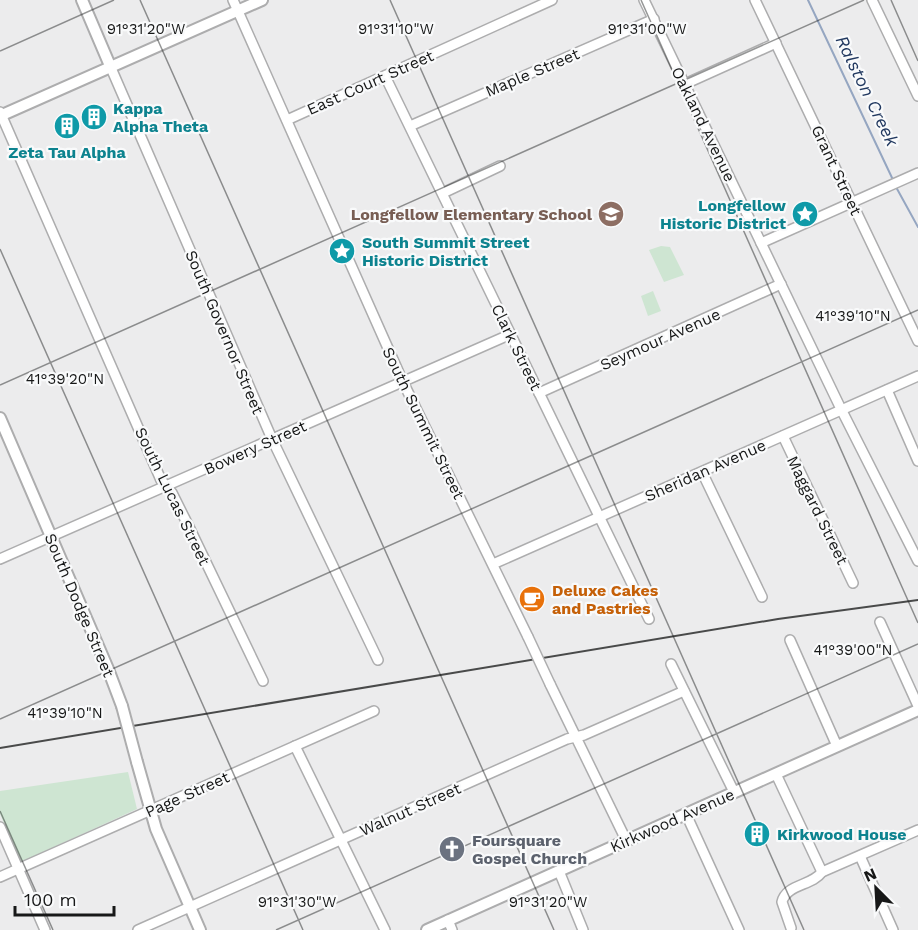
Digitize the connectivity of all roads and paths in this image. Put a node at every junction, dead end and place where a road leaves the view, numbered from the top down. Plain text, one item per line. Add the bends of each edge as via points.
1 (82, 0) edge
2 (233, 0) edge
3 (262, 0) edge
4 (552, 0) edge
5 (644, 0) edge
6 (755, 0) edge
7 (872, 0) edge
8 (238, 11) junction
9 (654, 19) junction
10 (776, 43) junction
11 (111, 68) junction
12 (385, 76) junction
13 (685, 84) junction
14 (918, 96) edge
15 (1, 114) edge
16 (287, 120) junction
17 (410, 126) junction
18 (500, 166) dead end
19 (918, 173) edge
20 (442, 193) junction
21 (852, 203) junction
22 (761, 243) junction
23 (781, 284) junction
24 (511, 334) junction
25 (918, 341) edge
26 (918, 376) edge
27 (404, 382) junction
28 (887, 390) junction
29 (539, 393) junction
30 (841, 409) junction
31 (0, 418) edge
32 (783, 436) junction
33 (272, 439) junction
34 (918, 461) edge
35 (702, 472) junction
36 (166, 486) junction
37 (599, 517) junction
38 (52, 537) junction
39 (0, 559) edge
40 (918, 561) edge
41 (493, 564) junction
42 (854, 583) dead end
43 (762, 597) dead end
44 (649, 620) dead end
45 (880, 622) dead end
46 (790, 640) dead end
47 (378, 660) dead end
48 (670, 664) dead end
49 (263, 681) dead end
50 (684, 691) junction
51 (918, 708) edge
52 (374, 711) dead end
53 (576, 737) junction
54 (295, 746) junction
55 (837, 746) junction
56 (776, 774) junction
57 (734, 792) junction
58 (150, 811) junction
59 (686, 814) junction
60 (0, 827) edge
61 (918, 830) edge
62 (341, 839) junction
63 (626, 840) junction
64 (860, 856) junction
65 (19, 869) junction
66 (559, 871) junction
67 (822, 872) junction
68 (0, 877) edge
69 (190, 907) junction
70 (450, 925) edge
71 (790, 929) edge
72 (45, 930) edge
73 (138, 930) edge
74 (200, 930) edge
75 (385, 930) edge
76 (427, 930) edge
77 (583, 930) edge
78 (739, 930) edge
79 (802, 930) edge
80 (893, 930) edge

1 - 11 main road, South Governor Street
2 - 8 street, South Summit Street
3 - 8 main road
4 - 12 street, East Court Street
5 - 9 street, Oakland Avenue
6 - 10 street, Grant Street
7 - 14 street
8 - 11 main road
8 - 16 street, South Summit Street
9 - 13 street, Oakland Avenue
9 - 17 street, Maple Street
10 - 13 street
10 - 21 street, Grant Street
11 - 15 main road
11 - 33 street, South Governor Street
12 - 16 street, East Court Street
12 - 17 street, Clark Street
13 - 22 street, Oakland Avenue
15 - 36 street, South Lucas Street
16 - 27 street, South Summit Street
17 - 20 street, Clark Street
18 - 20 street
19 - 21 street
20 - 24 street, Clark Street
21 - 22 street
21 - 25 street, Grant Street
22 - 23 street, Oakland Avenue
23 - 29 street, Seymour Avenue
23 - 30 street, Oakland Avenue
24 - 27 street, Bowery Street
24 - 29 street, Clark Street
26 - 28 street, Sheridan Avenue
27 - 33 street, Bowery Street
27 - 41 street, South Summit Street
28 - 30 street, Sheridan Avenue
28 - 34 street
29 - 37 street, Clark Street
30 - 32 street, Sheridan Avenue
30 - 40 street, Oakland Avenue
31 - 38 main road, South Dodge Street
32 - 35 street, Sheridan Avenue
32 - 42 street, Maggard Street
33 - 36 street, Bowery Street
33 - 47 street, South Governor Street
35 - 37 street, Sheridan Avenue
35 - 43 street
36 - 38 street, Bowery Street
36 - 49 street, South Lucas Street
37 - 41 street, Sheridan Avenue
37 - 44 street, Clark Street
38 - 39 street, Bowery Street
38 - 58 main road, South Dodge Street, bridge via 122,706
41 - 53 street, South Summit Street, bridge
45 - 51 street
46 - 55 street
48 - 50 street
50 - 53 street, Walnut Street
50 - 57 street
51 - 55 main road, Kirkwood Avenue
52 - 54 street, Page Street
53 - 62 street, Walnut Street
53 - 63 street, South Summit Street
54 - 58 street, Page Street
54 - 62 street
55 - 56 main road, Kirkwood Avenue
56 - 57 main road, Kirkwood Avenue
56 - 67 street
57 - 59 main road, Kirkwood Avenue
58 - 65 street, Page Street
58 - 69 main road, South Dodge Street
59 - 63 main road, Kirkwood Avenue
59 - 78 street
60 - 65 street
61 - 64 street
62 - 69 street, Walnut Street
62 - 75 street
63 - 66 main road, Kirkwood Avenue
64 - 67 street
64 - 80 street
65 - 68 street, Page Street
65 - 72 street
66 - 70 main road, Kirkwood Avenue
66 - 77 street
67 - 71 street via 784,896
69 - 73 street, Walnut Street
69 - 74 main road, South Dodge Street
70 - 76 main road, Kirkwood Avenue
71 - 79 street

